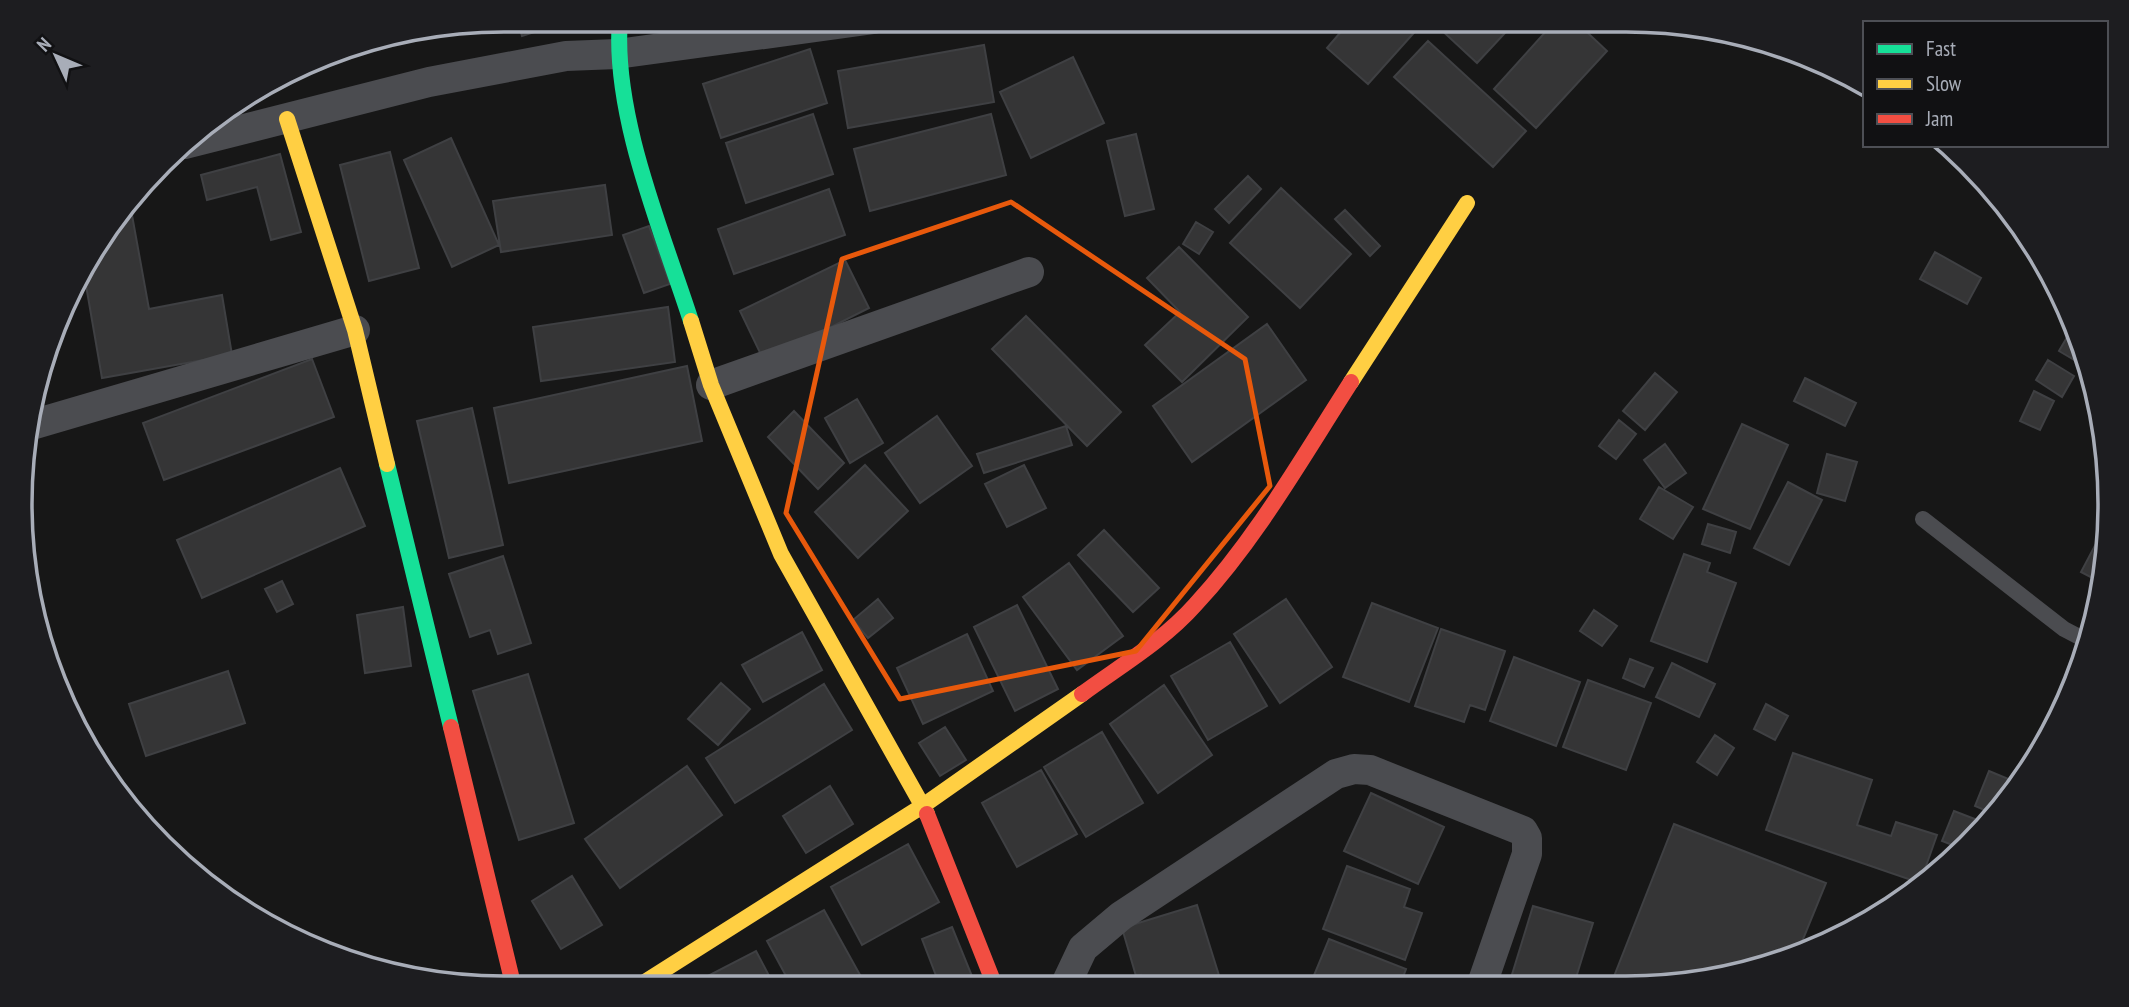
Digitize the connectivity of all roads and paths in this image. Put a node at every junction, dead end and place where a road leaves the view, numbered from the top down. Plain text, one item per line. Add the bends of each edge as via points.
1 (619, 32) edge
2 (776, 32) edge
3 (617, 54) junction
4 (287, 119) junction
5 (203, 139) edge
6 (1467, 203) dead end
7 (1029, 272) dead end
8 (355, 330) junction
9 (711, 385) junction
10 (39, 423) edge
11 (1923, 519) dead end
12 (2078, 636) edge
13 (925, 805) junction
14 (511, 976) edge
15 (654, 976) edge
16 (991, 976) edge
17 (1070, 976) edge
18 (1485, 976) edge

1 - 3 street
2 - 3 street
3 - 4 street via 566,56 493,69
3 - 9 street via 638,157
4 - 5 street
4 - 8 street
6 - 13 street via 1244,547 1194,607 1152,643
7 - 9 street
8 - 10 street
8 - 14 street
9 - 13 street via 781,554
11 - 12 lane
13 - 15 street
13 - 16 street
17 - 18 street via 1083,948 1121,916 1336,774 1354,769 1370,770 1523,831 1527,854

